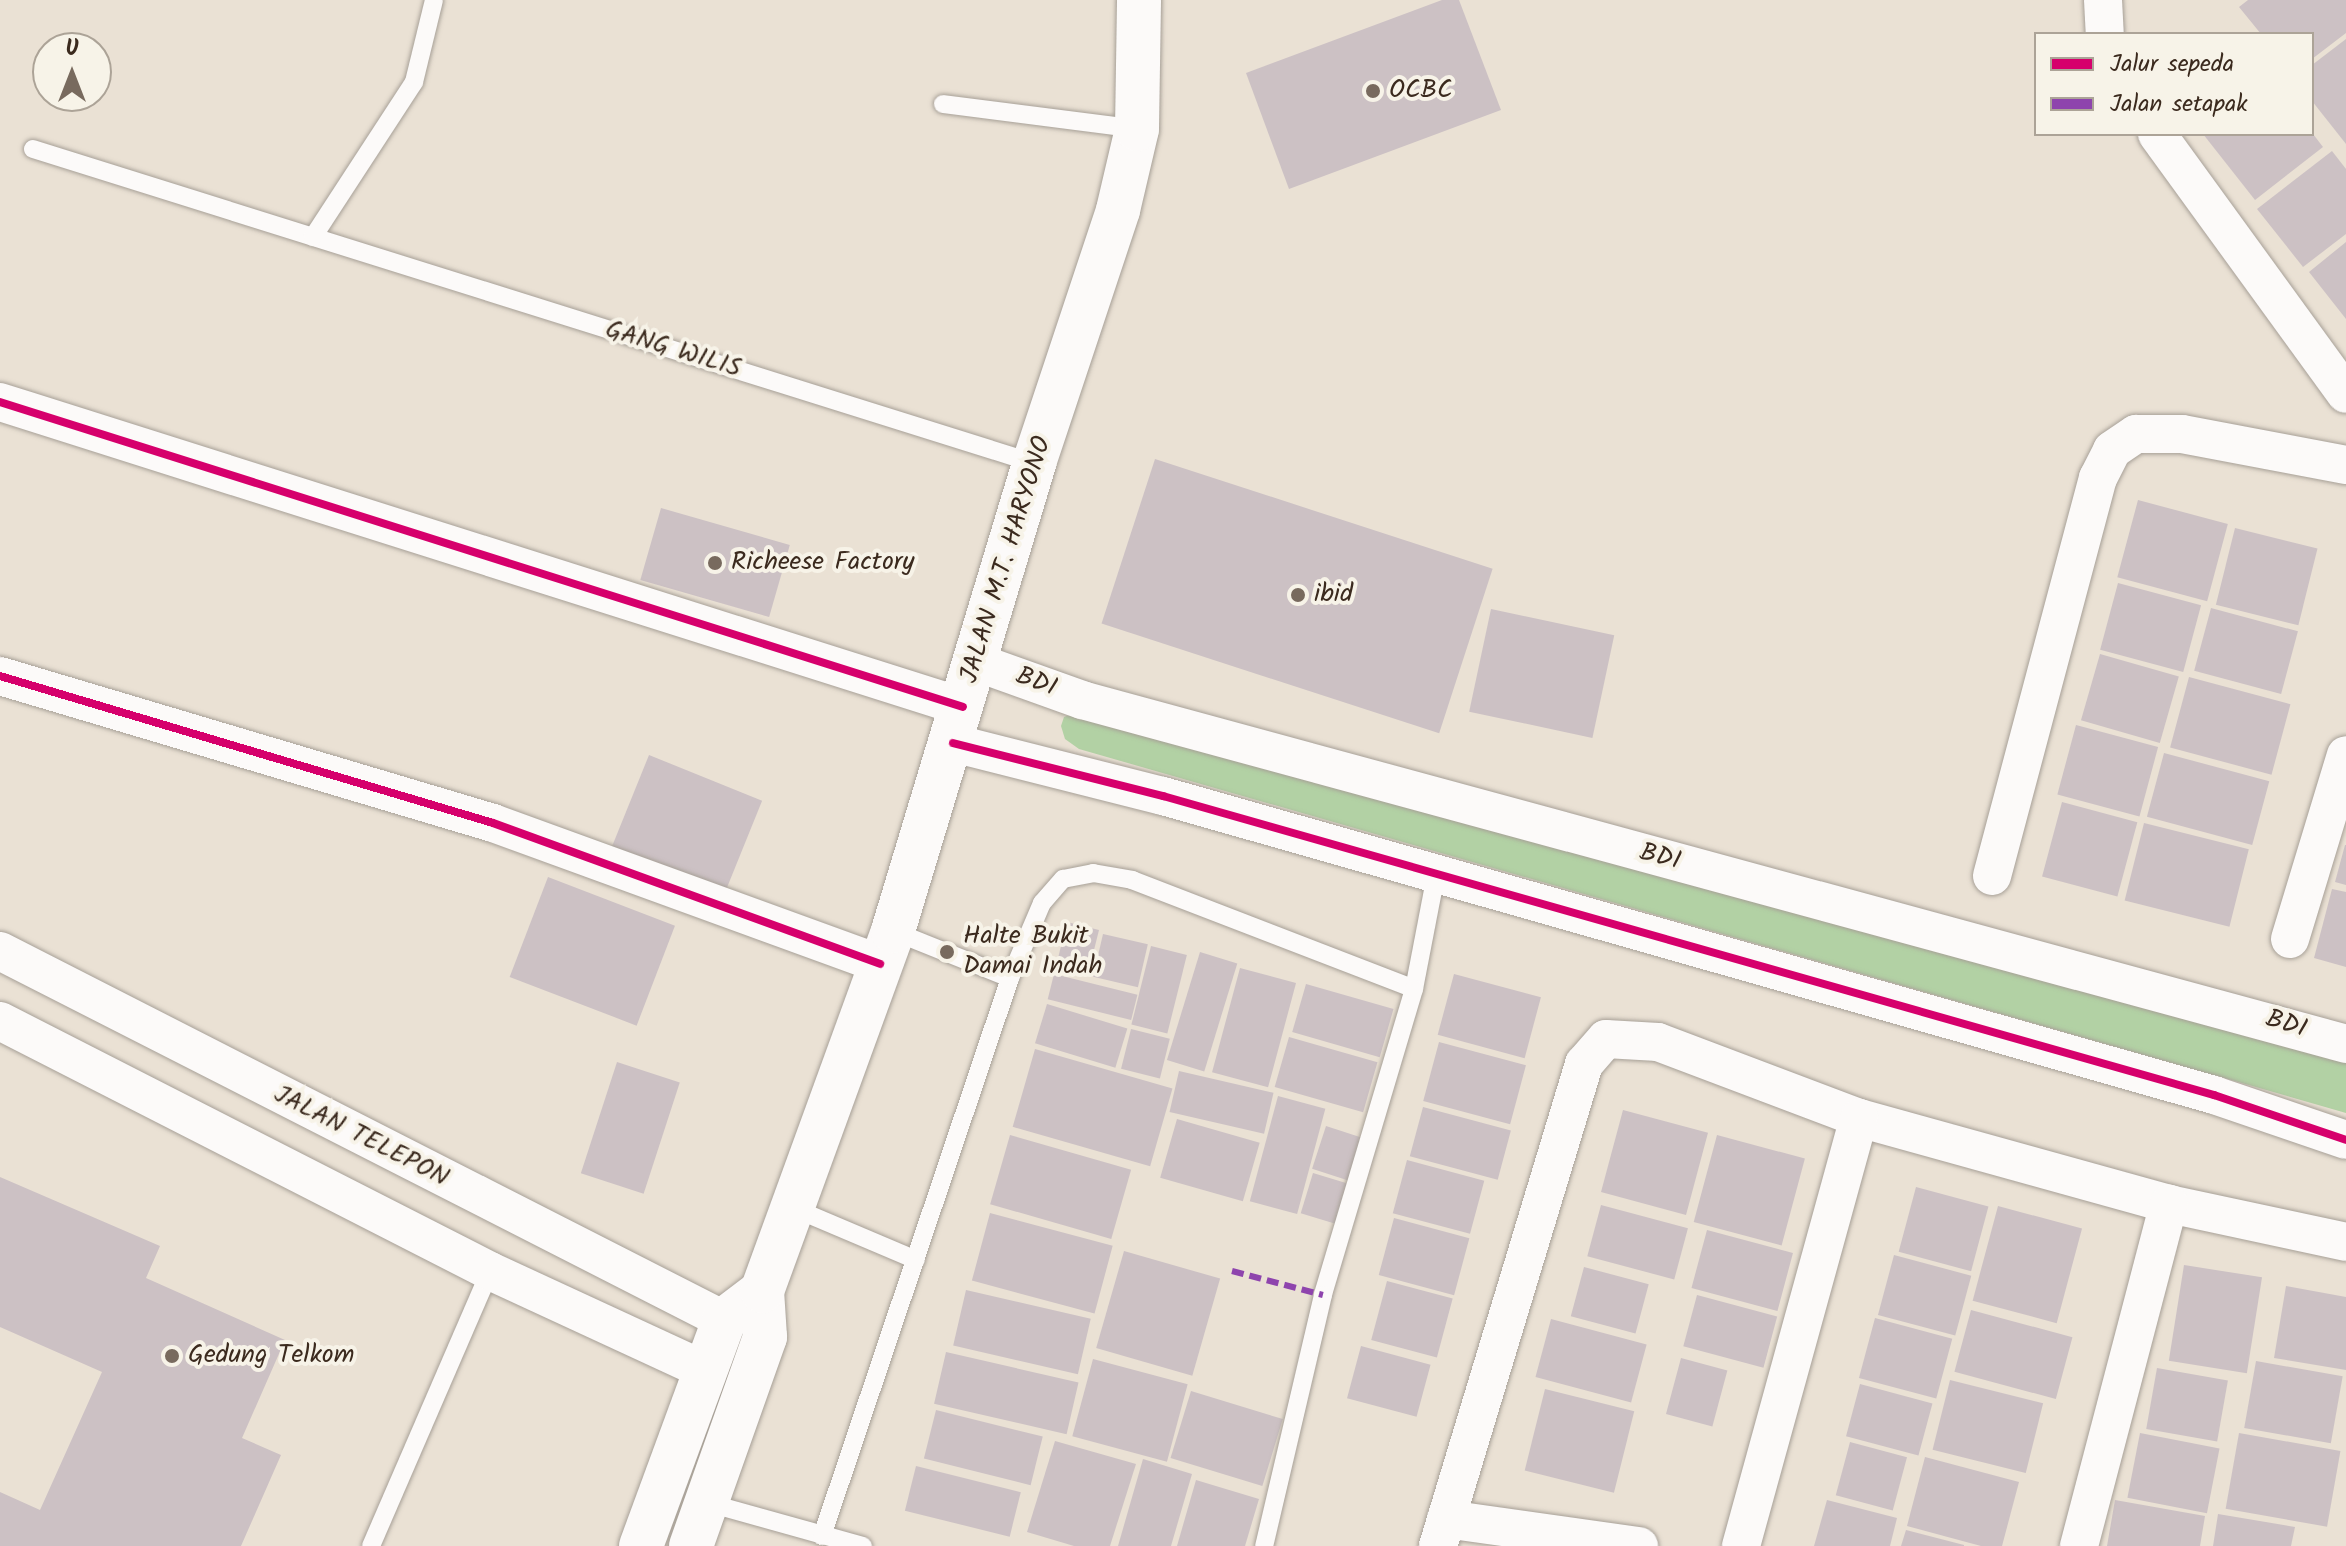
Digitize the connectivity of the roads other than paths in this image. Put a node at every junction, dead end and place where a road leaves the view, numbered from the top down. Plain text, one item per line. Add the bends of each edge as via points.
1 (434, 0) edge
2 (1139, 0) edge
3 (2103, 0) edge
4 (2105, 32) edge
5 (943, 104) dead end
6 (1137, 129) junction
7 (2158, 136) edge
8 (33, 149) dead end
9 (313, 237) junction
10 (2346, 394) edge
11 (0, 402) edge
12 (1034, 463) junction
13 (2346, 465) edge
14 (976, 662) junction
15 (0, 676) edge
16 (958, 725) junction
17 (2346, 755) edge
18 (1436, 875) junction
19 (1992, 876) dead end
20 (2290, 939) dead end
21 (887, 948) junction
22 (0, 951) edge
23 (1010, 978) junction
24 (1414, 989) junction
25 (0, 1021) edge
26 (2346, 1044) edge
27 (1859, 1118) junction
28 (2346, 1140) edge
29 (2169, 1204) junction
30 (796, 1209) junction
31 (2346, 1242) edge
32 (916, 1260) junction
33 (490, 1271) junction
34 (762, 1291) junction
35 (724, 1320) junction
36 (765, 1337) junction
37 (704, 1370) junction
38 (745, 1387) junction
39 (705, 1502) junction
40 (1442, 1532) edge
41 (822, 1536) junction
42 (371, 1546) edge
43 (641, 1546) edge
44 (691, 1546) edge
45 (863, 1546) edge
46 (1264, 1546) edge
47 (1639, 1546) edge
48 (1741, 1546) edge
49 (2079, 1546) edge

1 - 9 lane via 414,82
2 - 6 main road, JALAN M.T. HARYONO
3 - 4 street
5 - 6 lane
6 - 12 main road, JALAN M.T. HARYONO via 1118,210
7 - 10 street
8 - 9 lane, GANG WILIS
9 - 12 lane, GANG WILIS
11 - 16 street
12 - 14 main road, JALAN M.T. HARYONO
13 - 19 street via 2182,434 2136,434 2112,450 2098,478
14 - 16 main road, JALAN M.T. HARYONO
14 - 26 street, BDI via 1082,700
15 - 21 street
16 - 18 street via 1163,796
16 - 21 main road, JALAN M.T. HARYONO
17 - 20 street
18 - 24 lane
18 - 28 street via 2214,1095
21 - 23 lane
21 - 30 main road, JALAN M.T. HARYONO
22 - 35 street, JALAN TELEPON
23 - 24 lane via 1042,903 1063,879 1093,873 1132,880
23 - 32 lane
24 - 46 lane via 1323,1295
25 - 33 street
27 - 29 street
27 - 40 street via 1658,1042 1606,1039 1584,1064
27 - 48 street
29 - 31 street
29 - 49 street
30 - 32 lane
30 - 34 main road, JALAN M.T. HARYONO
32 - 41 lane
33 - 37 street
33 - 42 lane
34 - 35 main road
34 - 36 main road, JALAN M.T. HARYONO
35 - 36 main road
35 - 37 main road
36 - 38 main road, JALAN M.T. HARYONO
37 - 38 main road
37 - 43 main road
38 - 39 main road, JALAN M.T. HARYONO
39 - 41 lane
39 - 44 main road, JALAN M.T. HARYONO
40 - 47 street
41 - 45 lane

